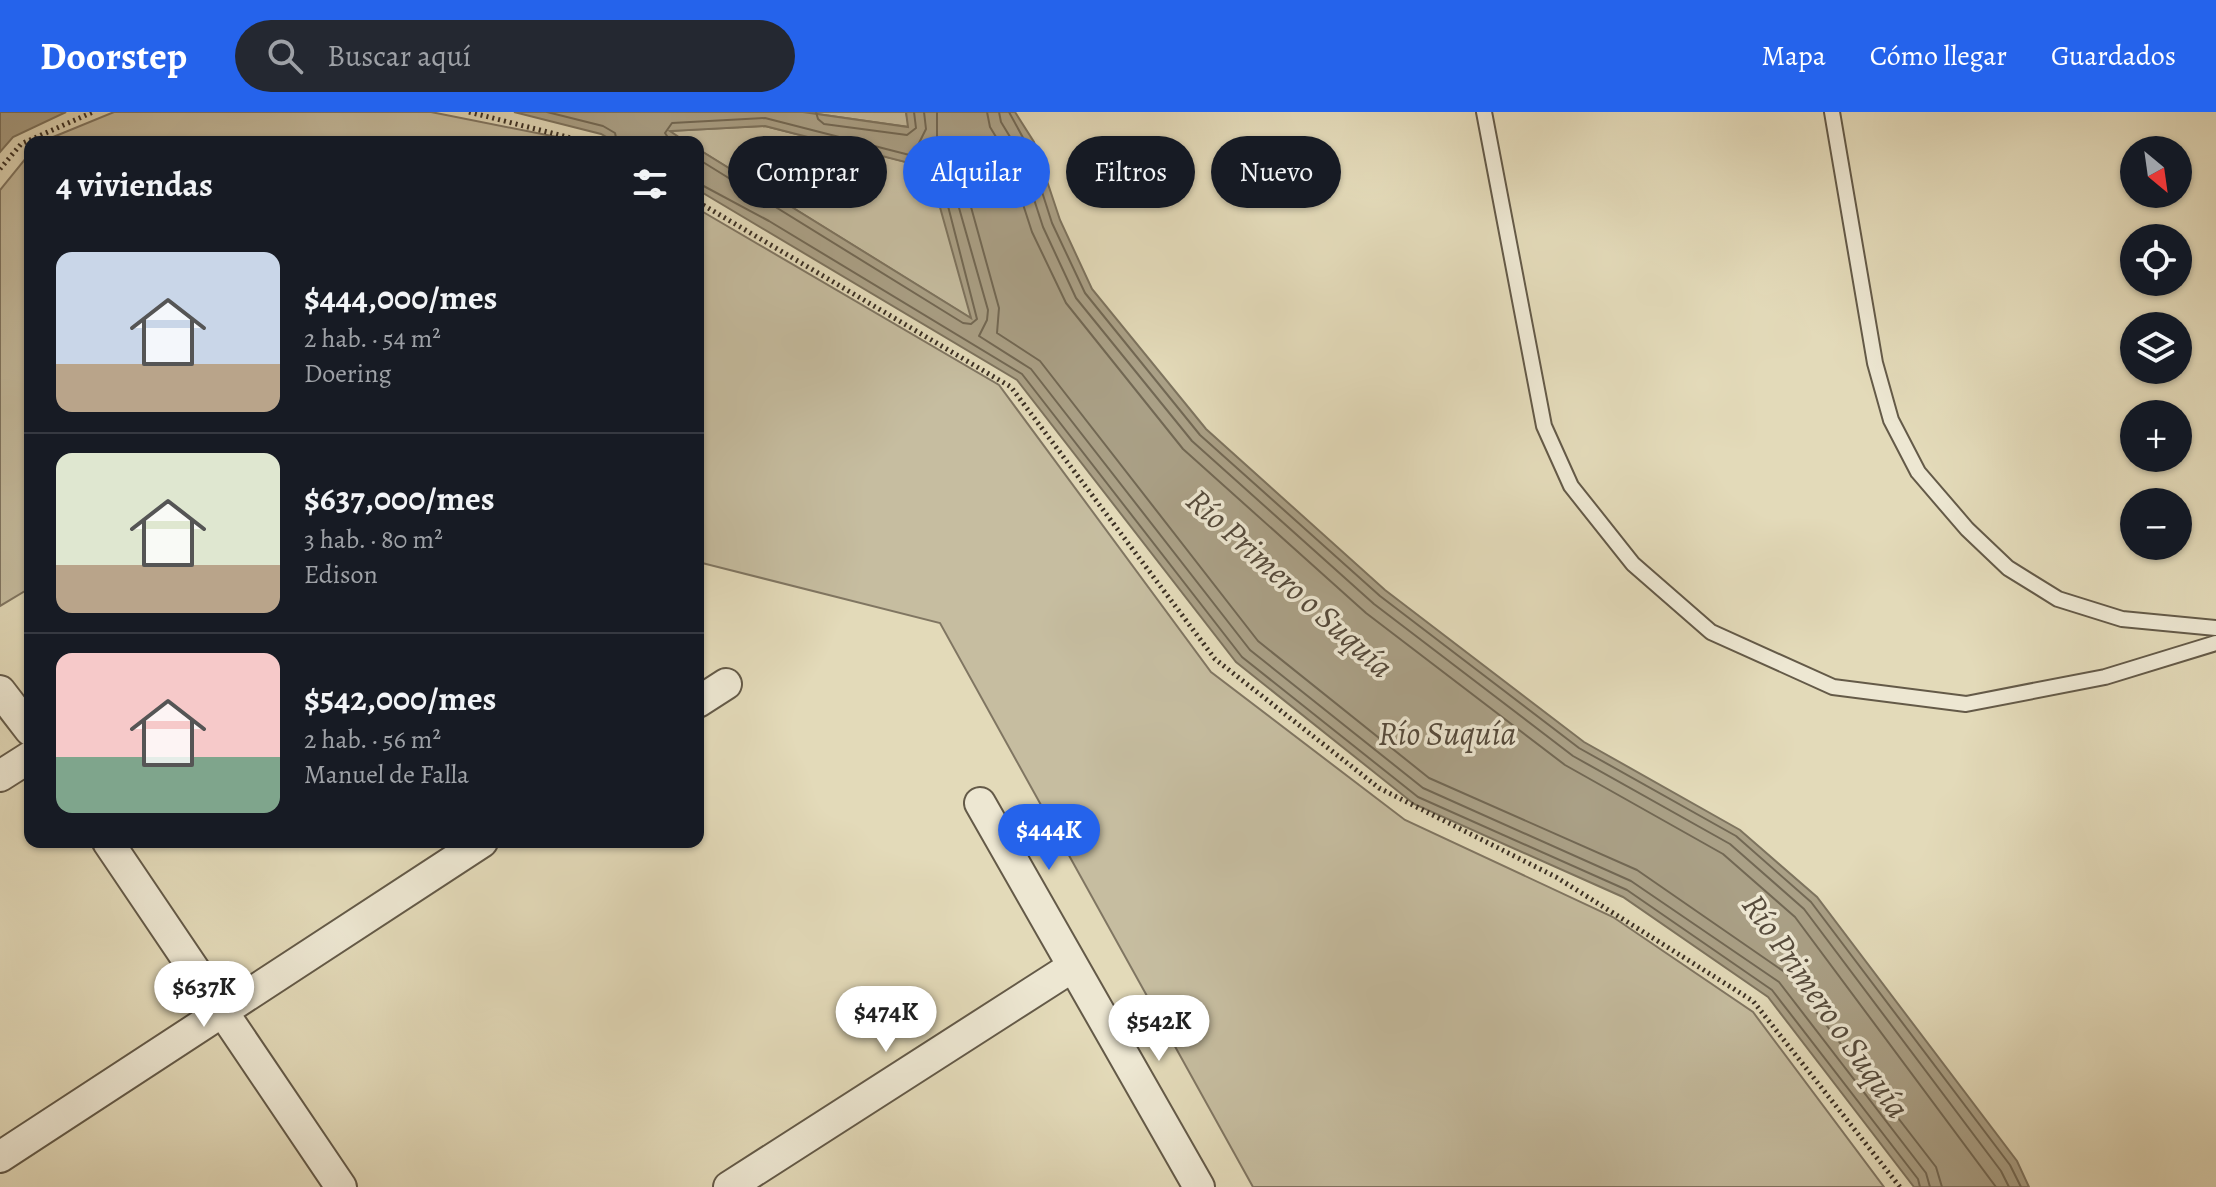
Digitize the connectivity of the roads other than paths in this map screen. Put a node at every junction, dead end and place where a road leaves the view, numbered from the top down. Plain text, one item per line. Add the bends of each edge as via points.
1 (1484, 112) edge
2 (1832, 112) edge
3 (2216, 628) edge
4 (2216, 643) edge
5 (726, 684) dead end
6 (0, 691) edge
7 (704, 698) edge
8 (24, 722) edge
9 (24, 761) edge
10 (0, 776) edge
11 (980, 803) dead end
12 (112, 848) edge
13 (473, 848) edge
14 (1072, 967) junction
15 (223, 1010) junction
16 (0, 1157) edge
17 (341, 1187) edge
18 (729, 1187) edge
19 (1199, 1187) edge

1 - 4 lane via 1544,426 1571,486 1624,553 1711,632 1833,687 1966,704 2105,677
2 - 3 lane via 1875,363 1891,420 1918,472 2008,568 2058,599 2122,619
5 - 7 street
6 - 8 street
9 - 10 street
11 - 14 street
12 - 15 street
13 - 15 street
14 - 18 street
14 - 19 street
15 - 16 street
15 - 17 street

